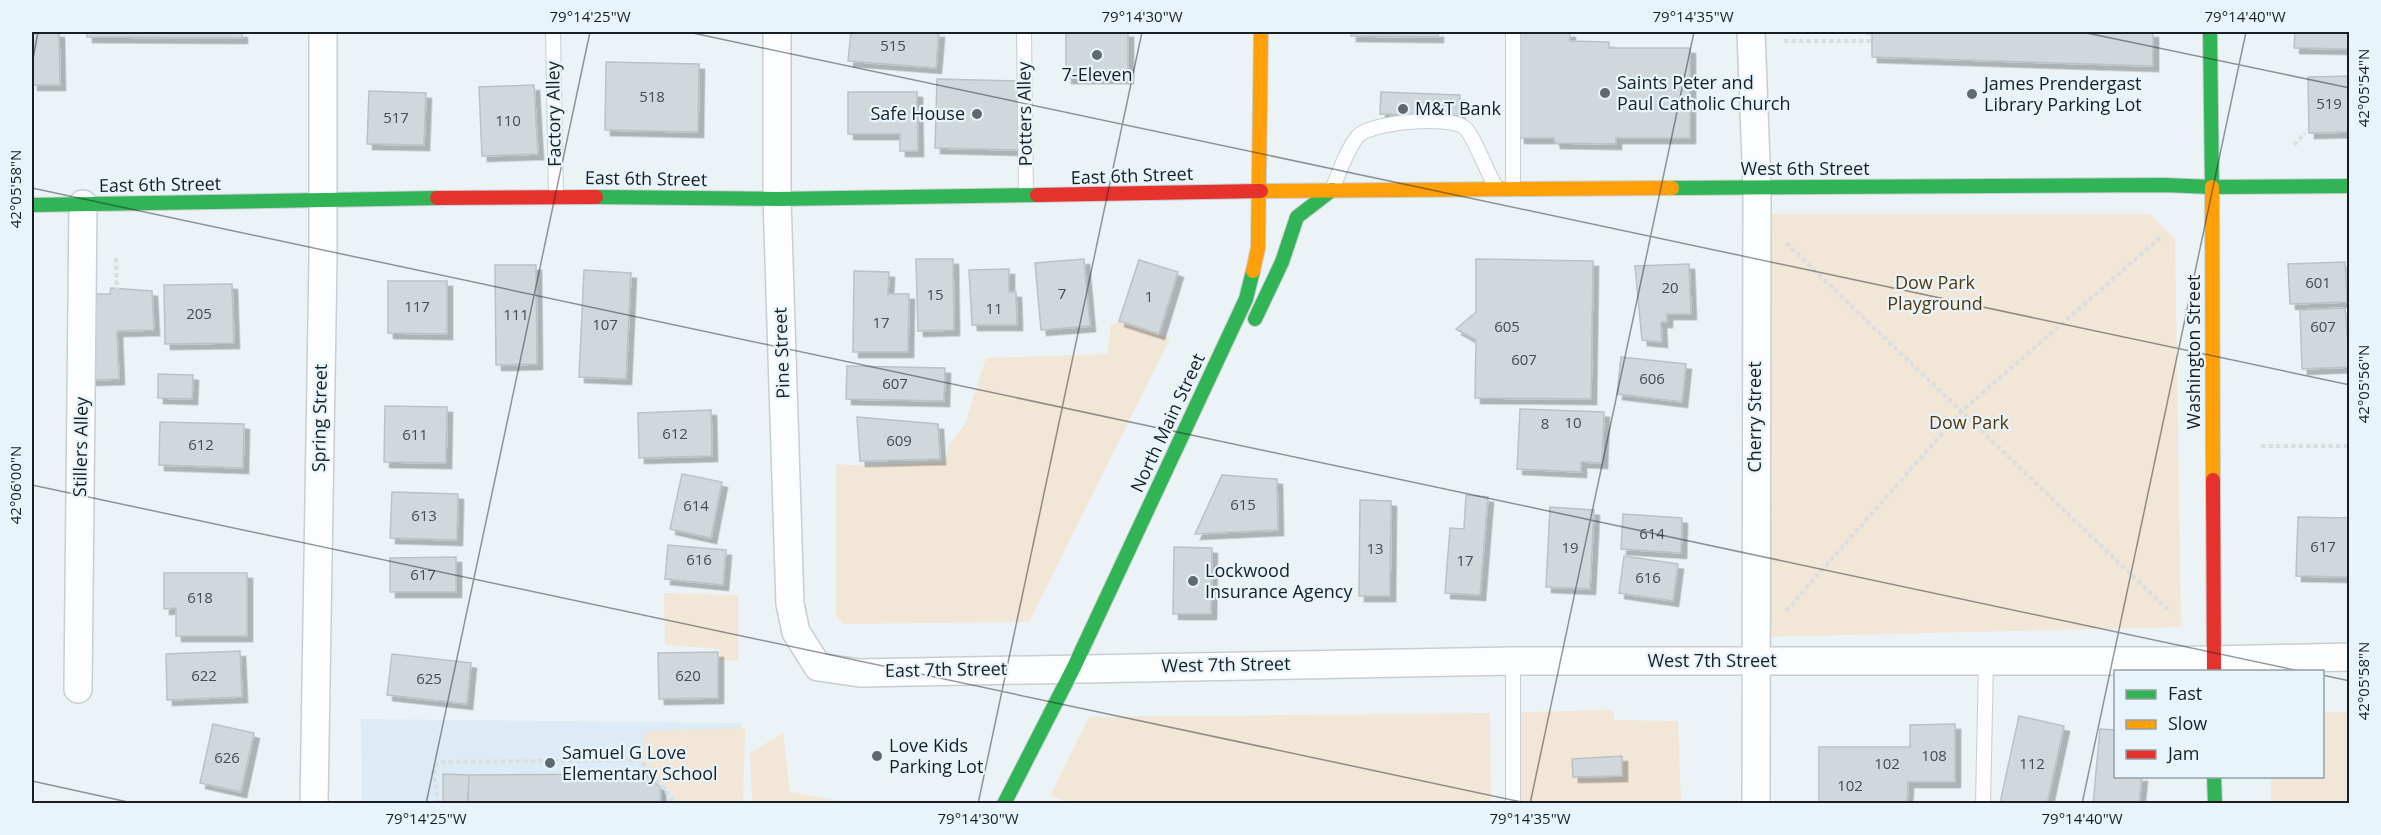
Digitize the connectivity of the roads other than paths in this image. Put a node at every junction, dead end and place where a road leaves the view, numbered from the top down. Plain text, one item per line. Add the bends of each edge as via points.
1 (323, 32) edge
2 (553, 32) edge
3 (777, 32) edge
4 (1024, 32) edge
5 (1261, 32) edge
6 (1513, 32) edge
7 (1751, 32) edge
8 (2211, 32) edge
9 (2349, 186) edge
10 (2212, 187) junction
11 (1756, 188) junction
12 (1497, 189) junction
13 (1513, 189) junction
14 (1332, 190) junction
15 (1261, 191) junction
16 (556, 196) junction
17 (1026, 197) junction
18 (777, 200) junction
19 (323, 201) junction
20 (83, 204) junction
21 (32, 205) edge
22 (1248, 335) dead end
23 (1220, 354) junction
24 (1238, 356) dead end
25 (2349, 657) edge
26 (1513, 661) junction
27 (1754, 661) junction
28 (1986, 661) junction
29 (2213, 666) edge
30 (1074, 667) junction
31 (818, 668) joint
32 (78, 689) dead end
33 (2214, 778) edge
34 (314, 804) edge
35 (1004, 804) edge
36 (1513, 804) edge
37 (1756, 804) edge
38 (1983, 804) edge
39 (2214, 804) edge

1 - 19 street, Spring Street
2 - 16 lane, Factory Alley
3 - 18 street, Pine Street
4 - 17 lane, Potters Alley
5 - 15 main road, North Main Street
6 - 13 lane
7 - 11 street, Cherry Street
8 - 10 main road, Washington Street
9 - 10 main road, West 6th Street
10 - 11 main road, West 6th Street
10 - 29 main road, Washington Street
11 - 13 main road, West 6th Street
11 - 27 street, Cherry Street
12 - 13 main road, West 6th Street
12 - 14 main road, West 6th Street
12 - 14 lane via 1467,129 1458,123 1430,122 1374,126 1359,135
14 - 15 main road, West 6th Street
14 - 22 main road via 1297,217 1282,262
15 - 17 main road, East 6th Street
15 - 23 main road, North Main Street via 1258,248 1248,289
16 - 18 main road, East 6th Street
16 - 19 main road, East 6th Street
17 - 18 main road, East 6th Street
18 - 31 street, Pine Street via 789,604 795,632
19 - 20 main road, East 6th Street
19 - 34 street, Spring Street
20 - 21 main road, East 6th Street
20 - 32 street, Stillers Alley
23 - 24 main road
23 - 30 main road, North Main Street
25 - 29 street, West 7th Street
26 - 27 street, West 7th Street
26 - 30 street, West 7th Street
26 - 36 lane
27 - 28 street, West 7th Street
27 - 37 street, Cherry Street
28 - 29 street, West 7th Street
28 - 38 lane
30 - 31 street, East 7th Street via 860,672
30 - 35 main road, North Main Street
33 - 39 main road

